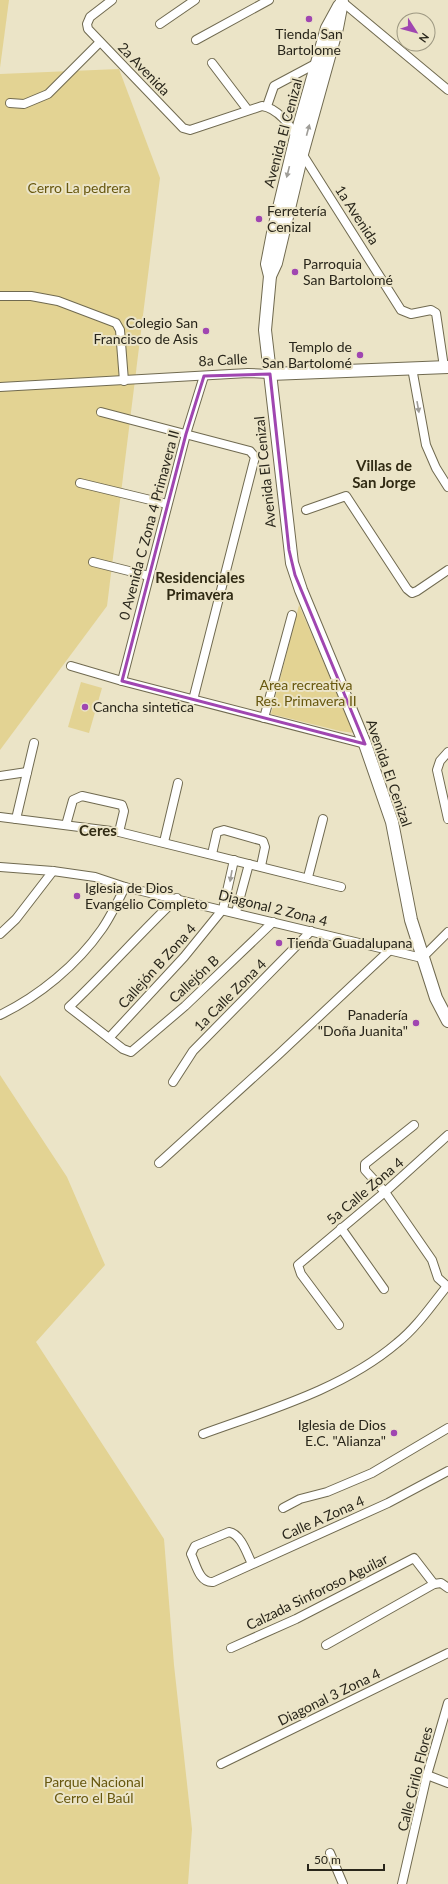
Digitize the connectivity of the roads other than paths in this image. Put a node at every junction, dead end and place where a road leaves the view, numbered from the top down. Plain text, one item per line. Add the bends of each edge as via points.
1 (112, 0) edge
2 (195, 0) edge
3 (268, 0) edge
4 (341, 1) edge
5 (160, 24) dead end
6 (196, 40) dead end
7 (100, 42) junction
8 (212, 63) dead end
9 (322, 63) junction
10 (448, 90) edge
11 (10, 103) dead end
12 (267, 106) junction
13 (248, 109) junction
14 (296, 137) junction
15 (302, 154) junction
16 (270, 276) junction
17 (0, 296) edge
18 (446, 367) edge
19 (412, 368) junction
20 (270, 374) junction
21 (204, 376) junction
22 (124, 381) junction
23 (0, 388) edge
24 (101, 412) dead end
25 (186, 434) junction
26 (80, 483) dead end
27 (448, 487) edge
28 (167, 504) junction
29 (306, 510) dead end
30 (93, 562) dead end
31 (448, 570) edge
32 (149, 576) junction
33 (292, 615) dead end
34 (71, 666) dead end
35 (122, 681) junction
36 (193, 700) junction
37 (264, 718) junction
38 (34, 743) dead end
39 (365, 744) junction
40 (448, 752) edge
41 (27, 772) junction
42 (0, 776) edge
43 (178, 783) dead end
44 (0, 817) edge
45 (16, 819) junction
46 (323, 819) dead end
47 (448, 819) edge
48 (66, 824) junction
49 (119, 832) junction
50 (164, 842) junction
51 (212, 854) junction
52 (234, 860) junction
53 (249, 864) junction
54 (261, 866) junction
55 (0, 867) edge
56 (53, 871) junction
57 (308, 877) junction
58 (125, 886) junction
59 (340, 887) dead end
60 (177, 898) junction
61 (223, 909) junction
62 (236, 912) junction
63 (273, 922) junction
64 (311, 931) junction
65 (448, 932) edge
66 (0, 934) edge
67 (391, 949) junction
68 (422, 958) junction
69 (0, 1015) edge
70 (448, 1021) edge
71 (109, 1038) junction
72 (173, 1082) dead end
73 (414, 1126) dead end
74 (448, 1135) edge
75 (160, 1162) dead end
76 (385, 1192) junction
77 (341, 1228) junction
78 (447, 1287) edge
79 (384, 1289) dead end
80 (339, 1325) dead end
81 (448, 1428) edge
82 (203, 1434) dead end
83 (448, 1471) edge
84 (283, 1508) dead end
85 (252, 1564) junction
86 (437, 1583) junction
87 (448, 1588) edge
88 (326, 1645) dead end
89 (231, 1648) dead end
90 (448, 1652) edge
91 (448, 1703) edge
92 (221, 1764) dead end
93 (427, 1775) junction
94 (448, 1783) edge
95 (330, 1853) dead end
96 (343, 1884) edge
97 (402, 1884) edge

1 - 7 street, 2a Avenida via 90,17 87,24
2 - 5 street
3 - 6 street
4 - 9 street, Avenida El Cenizal via 337,28
4 - 10 street
7 - 11 street via 48,94 24,104
7 - 13 street, 2a Avenida via 186,130
8 - 13 street
9 - 12 street via 274,86
9 - 14 street, Avenida El Cenizal
15 -> 9 street, Avenida El Cenizal
12 - 13 street
12 - 14 street, 1a Avenida via 277,112
14 - 15 street, 1a Avenida
14 -> 16 street, Avenida El Cenizal via 271,241 267,264
15 - 16 street, Avenida El Cenizal via 276,263
15 - 18 street, 1a Avenida via 401,310 411,314 431,310 436,313
16 - 20 street, Avenida El Cenizal via 265,330
17 - 22 street via 50,299 116,322 120,326
18 - 19 street, 8a Calle
19 - 20 street, 8a Calle
19 -> 27 street via 426,445
20 - 21 street, 8a Calle via 248,372
20 - 39 street, Avenida El Cenizal via 292,563
21 - 22 street, 8a Calle
21 - 25 street, 0 Avenida C Zona 4 Primavera II
22 - 23 street, 8a Calle
24 - 25 street
25 - 28 street, 0 Avenida C Zona 4 Primavera II
25 - 36 street via 250,451 254,454 255,461
26 - 28 street
28 - 32 street, 0 Avenida C Zona 4 Primavera II
29 - 31 street via 346,496 412,593
30 - 32 street
32 - 35 street, 0 Avenida C Zona 4 Primavera II
33 - 37 street
34 - 35 street
35 - 36 street
36 - 37 street
37 - 39 street
38 - 41 street
39 - 68 street, Avenida El Cenizal via 392,822 411,920
40 - 47 street via 437,770
41 - 42 street
41 - 45 street
43 - 50 street
44 - 45 street
45 - 48 street
46 - 57 street
48 - 49 street
48 - 49 street via 73,800 82,796 122,805 124,811
49 - 50 street
50 - 51 street
51 - 52 street
51 - 54 street via 217,832 231,832 264,841
52 - 53 street
52 -> 61 street
53 - 54 street
53 - 62 street
54 - 57 street
55 - 56 street, Diagonal 2 Zona 4
56 - 58 street, Diagonal 2 Zona 4 via 95,877
56 - 66 street via 16,919
57 - 59 street
58 - 60 street, Diagonal 2 Zona 4
58 - 69 street via 101,931 70,966 17,1007
60 - 61 street, Diagonal 2 Zona 4
60 - 71 street via 69,1007
61 - 62 street, Diagonal 2 Zona 4
61 - 71 street, Callejón B Zona 4 via 184,957
62 - 63 street, Diagonal 2 Zona 4
63 - 64 street, Diagonal 2 Zona 4
63 - 71 street, Callejón B via 185,1006 130,1052
64 - 67 street, Diagonal 2 Zona 4
64 - 72 street, 1a Calle Zona 4 via 193,1051
65 - 68 street
67 - 68 street, Diagonal 2 Zona 4
67 - 75 street
68 - 70 street, Avenida El Cenizal via 436,998
73 - 76 street via 364,1166 366,1172
74 - 76 street, 5a Calle Zona 4
76 - 77 street, 5a Calle Zona 4
76 - 78 street via 432,1260 438,1278
77 - 79 street
77 - 80 street, 5a Calle Zona 4 via 298,1265 301,1274
78 - 82 street via 398,1343 361,1368 309,1394
81 - 84 street via 372,1473 327,1492 300,1499
83 - 85 street, Calle A Zona 4 via 388,1503
85 - 85 street, Calle A Zona 4 via 213,1582 206,1581 201,1577 191,1554 195,1546 228,1532 237,1537
86 - 87 street
86 - 88 street
86 - 89 street, Calzada Sinforoso Aguilar via 414,1558 296,1619
90 - 92 street, Diagonal 3 Zona 4
91 - 93 street, Calle Cirilo Flores
93 - 94 street
93 - 97 street, Calle Cirilo Flores
95 - 96 street

